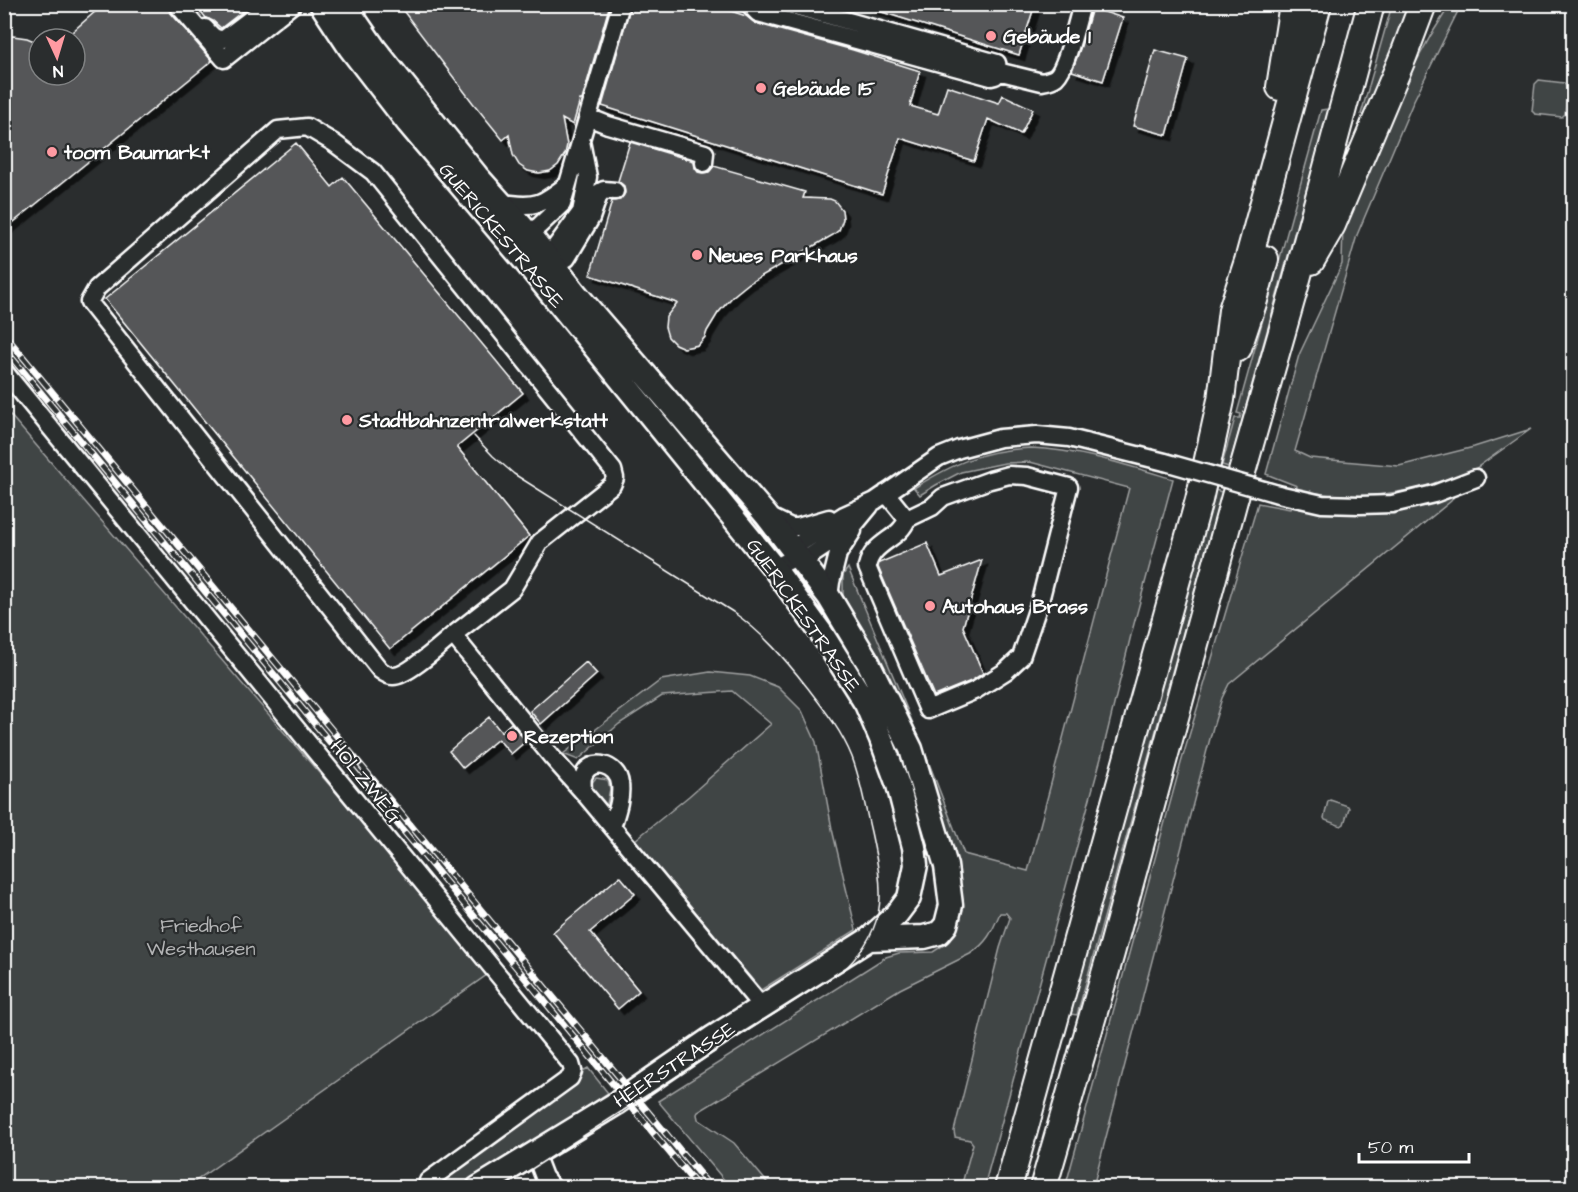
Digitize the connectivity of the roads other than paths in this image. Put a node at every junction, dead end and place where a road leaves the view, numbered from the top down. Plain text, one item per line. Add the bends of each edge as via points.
1 (177, 4) edge
2 (185, 4) edge
3 (274, 4) edge
4 (293, 4) edge
5 (321, 4) edge
6 (344, 4) edge
7 (621, 4) edge
8 (749, 4) edge
9 (788, 4) edge
10 (1082, 4) edge
11 (1293, 4) edge
12 (1318, 4) edge
13 (1335, 4) edge
14 (1371, 4) edge
15 (1423, 4) edge
16 (1440, 4) edge
17 (1403, 57) junction
18 (997, 71) junction
19 (588, 117) junction
20 (581, 141) junction
21 (704, 163) dead end
22 (568, 184) junction
23 (615, 191) dead end
24 (502, 203) junction
25 (528, 233) junction
26 (548, 257) junction
27 (523, 259) junction
28 (1294, 290) junction
29 (1232, 310) junction
30 (4, 371) edge
31 (1221, 400) junction
32 (1476, 478) dead end
33 (880, 497) junction
34 (766, 515) junction
35 (908, 519) junction
36 (798, 556) junction
37 (774, 568) junction
38 (829, 597) junction
39 (453, 635) junction
40 (583, 792) junction
41 (612, 827) junction
42 (869, 939) junction
43 (762, 1007) junction
44 (528, 1157) junction
45 (432, 1188) edge
46 (478, 1188) edge
47 (553, 1188) edge
48 (1008, 1188) edge
49 (1043, 1188) edge

1 - 4 lane via 224,59
2 - 3 lane via 218,40
5 - 27 main road, GUERICKESTRASSE via 408,123
6 - 24 main road, GUERICKESTRASSE via 375,49
7 - 19 lane
8 - 18 lane via 758,13 991,77
9 - 18 lane via 997,63
10 - 18 lane via 1065,59 1055,77 1042,82
11 - 29 highway via 1280,87 1240,258
12 - 29 highway
13 - 31 highway via 1254,300
14 - 28 highway
15 - 17 highway
16 - 17 highway
17 - 28 highway via 1332,225
19 - 20 lane
19 - 21 lane via 705,153
20 - 22 lane
20 - 26 lane via 588,177 581,213
22 - 24 lane via 536,205
22 - 25 lane via 562,204
23 - 26 lane via 600,192 591,218 567,258
24 - 25 main road, GUERICKESTRASSE
25 - 26 main road, GUERICKESTRASSE
25 - 27 lane
26 - 27 lane
26 - 34 main road, GUERICKESTRASSE
27 - 37 main road, GUERICKESTRASSE
28 - 49 highway
29 - 31 highway
30 - 45 lane, HOLZWEG via 571,1064 570,1078 428,1181
31 - 48 highway via 1199,500
32 - 33 lane, bridge via 1392,504 1322,504 1069,438 1037,435 1000,438 939,457
33 - 34 lane via 798,527
33 - 35 lane
33 - 36 lane via 851,529 809,556
33 - 38 lane via 838,554
34 - 36 main road, GUERICKESTRASSE
35 - 35 lane via 906,525 874,550 867,567 928,710 976,690 1021,657 1040,601 1069,487 1009,475 943,497
36 - 37 lane
36 - 38 main road, GUERICKESTRASSE
37 - 42 main road, GUERICKESTRASSE via 866,704 898,785 914,847 916,865 909,898
38 - 42 main road, GUERICKESTRASSE via 868,662 911,749 946,866 951,905 946,925 939,933
39 - 39 lane via 512,589 540,542 612,485 613,470 373,172 307,128 278,130 97,288 89,302 380,670 393,676 406,673
39 - 40 lane
40 - 41 lane
40 - 41 lane via 582,778 588,770 596,765 614,769 621,786
41 - 43 lane
42 - 43 main road, HEERSTRASSE
43 - 44 main road, HEERSTRASSE
44 - 46 main road, HEERSTRASSE
44 - 47 lane via 540,1164

